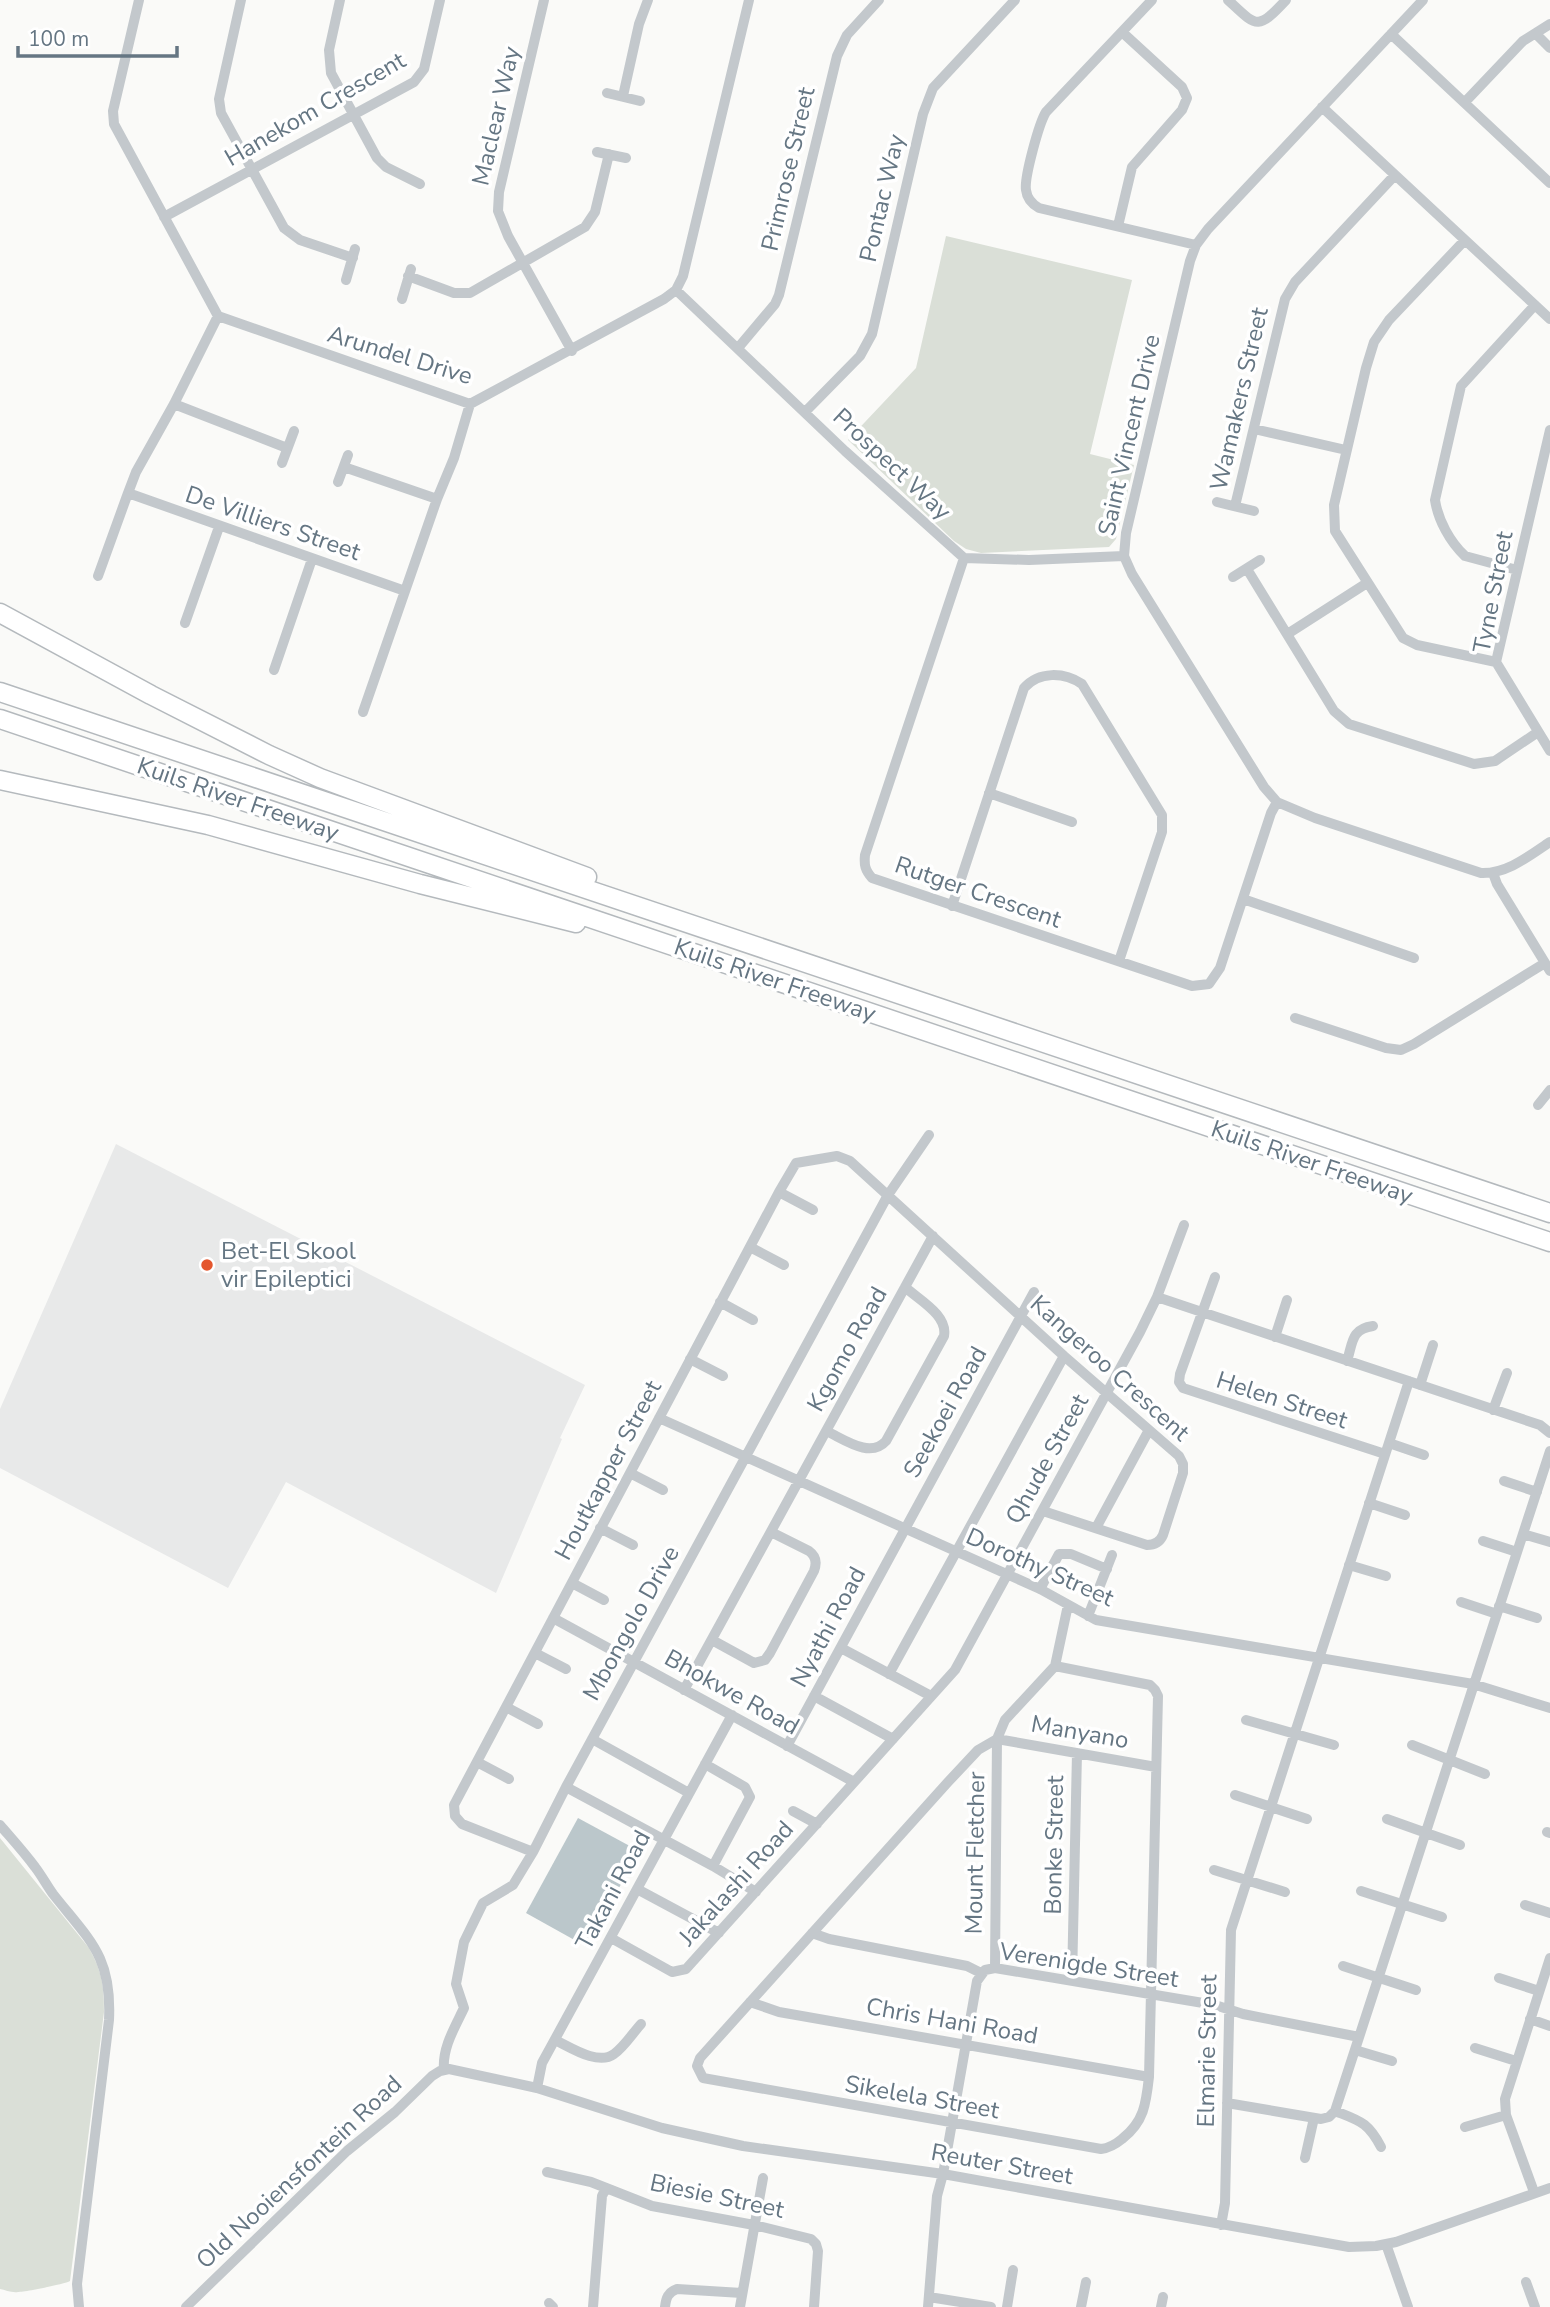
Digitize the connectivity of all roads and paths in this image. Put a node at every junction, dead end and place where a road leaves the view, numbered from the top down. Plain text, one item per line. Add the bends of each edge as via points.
1 (139, 0) edge
2 (242, 0) edge
3 (340, 0) edge
4 (440, 0) edge
5 (544, 0) edge
6 (648, 0) edge
7 (748, 0) edge
8 (879, 0) edge
9 (1015, 0) edge
10 (1152, 0) edge
11 (1228, 0) edge
12 (1286, 0) edge
13 (1423, 0) edge
14 (1550, 24) edge
15 (1122, 32) junction
16 (1391, 34) junction
17 (1536, 34) junction
18 (1550, 48) edge
19 (607, 93) dead end
20 (623, 96) junction
21 (640, 101) dead end
22 (1465, 102) junction
23 (1322, 107) junction
24 (354, 116) junction
25 (597, 152) dead end
26 (609, 154) junction
27 (626, 158) dead end
28 (252, 171) junction
29 (1395, 175) junction
30 (1550, 183) edge
31 (420, 184) dead end
32 (164, 218) junction
33 (1118, 226) junction
34 (1465, 240) junction
35 (1196, 245) junction
36 (523, 263) junction
37 (346, 280) dead end
38 (676, 290) junction
39 (402, 299) dead end
40 (1535, 305) junction
41 (218, 316) junction
42 (1550, 319) edge
43 (737, 348) junction
44 (572, 351) junction
45 (174, 404) junction
46 (470, 404) junction
47 (805, 411) junction
48 (1254, 429) junction
49 (1550, 430) edge
50 (294, 431) dead end
51 (287, 448) junction
52 (1346, 450) junction
53 (348, 455) dead end
54 (282, 463) dead end
55 (344, 467) junction
56 (338, 482) dead end
57 (128, 493) junction
58 (437, 499) junction
59 (1217, 502) dead end
60 (1235, 506) junction
61 (1254, 511) dead end
62 (219, 527) junction
63 (1124, 556) junction
64 (964, 558) junction
65 (312, 559) junction
66 (1261, 560) dead end
67 (1247, 569) junction
68 (1517, 570) junction
69 (98, 576) dead end
70 (1233, 577) dead end
71 (1367, 583) junction
72 (405, 591) junction
73 (0, 613) edge
74 (185, 623) dead end
75 (1289, 633) junction
76 (1496, 662) junction
77 (274, 670) dead end
78 (0, 692) edge
79 (363, 712) dead end
80 (0, 719) edge
81 (1538, 732) junction
82 (1550, 751) edge
83 (0, 780) edge
84 (989, 793) junction
85 (1277, 803) junction
86 (1072, 822) dead end
87 (1550, 842) edge
88 (1493, 873) junction
89 (1242, 899) junction
90 (952, 906) junction
91 (642, 907) junction
92 (631, 932) junction
93 (1414, 958) dead end
94 (1119, 961) junction
95 (1547, 967) edge
96 (1295, 1018) dead end
97 (1550, 1090) edge
98 (1538, 1105) dead end
99 (929, 1135) dead end
100 (779, 1192) junction
101 (888, 1195) junction
102 (813, 1210) dead end
103 (1550, 1213) edge
104 (1184, 1225) dead end
105 (933, 1236) junction
106 (1550, 1242) edge
107 (750, 1247) junction
108 (784, 1265) dead end
109 (1215, 1277) dead end
110 (905, 1287) junction
111 (1034, 1292) dead end
112 (1157, 1297) junction
113 (1287, 1300) dead end
114 (720, 1302) junction
115 (1202, 1312) junction
116 (1021, 1317) junction
117 (753, 1320) dead end
118 (1373, 1326) dead end
119 (1275, 1336) junction
120 (1433, 1345) dead end
121 (1064, 1356) junction
122 (690, 1359) junction
123 (1347, 1361) junction
124 (1507, 1373) dead end
125 (723, 1376) dead end
126 (1409, 1381) junction
127 (1420, 1385) junction
128 (1107, 1393) junction
129 (1493, 1410) junction
130 (659, 1418) junction
131 (1149, 1430) junction
132 (826, 1431) junction
133 (1550, 1433) edge
134 (1388, 1443) junction
135 (1550, 1451) edge
136 (1385, 1454) junction
137 (1424, 1455) dead end
138 (745, 1458) junction
139 (1548, 1462) edge
140 (630, 1473) junction
141 (1504, 1481) dead end
142 (799, 1482) junction
143 (663, 1490) dead end
144 (1537, 1492) junction
145 (1369, 1503) junction
146 (1042, 1511) junction
147 (1405, 1516) dead end
148 (600, 1528) junction
149 (905, 1528) junction
150 (1096, 1528) junction
151 (771, 1532) junction
152 (1523, 1534) junction
153 (1483, 1541) dead end
154 (1550, 1542) edge
155 (633, 1545) dead end
156 (956, 1552) junction
157 (1517, 1552) junction
158 (1112, 1555) dead end
159 (1349, 1565) junction
160 (1107, 1569) junction
161 (1007, 1575) junction
162 (1386, 1576) dead end
163 (572, 1583) junction
164 (1040, 1589) junction
165 (604, 1600) dead end
166 (1461, 1602) dead end
167 (1068, 1605) junction
168 (1498, 1610) junction
169 (1088, 1616) junction
170 (553, 1618) junction
171 (1537, 1618) dead end
172 (712, 1640) junction
173 (841, 1648) junction
174 (535, 1653) junction
175 (1319, 1658) junction
176 (634, 1662) junction
177 (1055, 1666) junction
178 (566, 1669) dead end
179 (889, 1674) junction
180 (1473, 1685) junction
181 (684, 1690) junction
182 (814, 1696) junction
183 (931, 1696) junction
184 (506, 1707) junction
185 (1550, 1708) edge
186 (732, 1715) junction
187 (1246, 1720) dead end
188 (538, 1724) dead end
189 (1294, 1734) junction
190 (592, 1739) junction
191 (892, 1739) junction
192 (997, 1739) junction
193 (1334, 1745) dead end
194 (1412, 1745) dead end
195 (787, 1746) junction
196 (1077, 1753) junction
197 (1448, 1760) junction
198 (477, 1762) junction
199 (705, 1763) junction
200 (1156, 1767) junction
201 (1485, 1774) dead end
202 (509, 1779) dead end
203 (854, 1782) junction
204 (566, 1787) junction
205 (689, 1793) junction
206 (1235, 1795) dead end
207 (1270, 1807) junction
208 (793, 1811) dead end
209 (1307, 1819) dead end
210 (1387, 1819) dead end
211 (817, 1824) junction
212 (0, 1825) edge
213 (1425, 1832) junction
214 (664, 1840) junction
215 (1460, 1845) dead end
216 (533, 1852) junction
217 (713, 1866) junction
218 (1214, 1870) dead end
219 (1247, 1880) junction
220 (637, 1889) junction
221 (1361, 1891) dead end
222 (756, 1892) junction
223 (1285, 1892) dead end
224 (1402, 1904) junction
225 (1525, 1905) dead end
226 (1550, 1913) edge
227 (1443, 1917) dead end
228 (719, 1933) junction
229 (812, 1933) junction
230 (611, 1938) junction
231 (1550, 1958) edge
232 (1343, 1966) dead end
233 (995, 1968) junction
234 (981, 1973) junction
235 (1378, 1978) junction
236 (1499, 1978) dead end
237 (1072, 1980) junction
238 (1416, 1990) dead end
239 (1539, 1991) junction
240 (1151, 1995) junction
241 (750, 2002) junction
242 (1229, 2010) junction
243 (1530, 2019) junction
244 (641, 2024) dead end
245 (1550, 2026) edge
246 (1359, 2037) junction
247 (555, 2040) junction
248 (966, 2045) junction
249 (1475, 2048) dead end
250 (1355, 2050) junction
251 (1392, 2061) dead end
252 (1516, 2061) junction
253 (444, 2070) junction
254 (1149, 2077) junction
255 (537, 2088) junction
256 (1227, 2104) junction
257 (1335, 2111) junction
258 (1506, 2115) junction
259 (1314, 2118) junction
260 (952, 2123) junction
261 (1465, 2127) dead end
262 (1381, 2147) dead end
263 (1305, 2158) dead end
264 (547, 2172) dead end
265 (943, 2174) junction
266 (763, 2178) dead end
267 (606, 2188) junction
268 (1550, 2188) edge
269 (1534, 2192) junction
270 (754, 2225) junction
271 (1221, 2225) junction
272 (1386, 2244) junction
273 (1013, 2270) dead end
274 (1086, 2281) dead end
275 (1526, 2282) dead end
276 (742, 2293) junction
277 (928, 2302) edge
278 (79, 2307) edge
279 (186, 2307) edge
280 (593, 2307) edge
281 (665, 2307) edge
282 (740, 2307) edge
283 (814, 2307) edge
284 (991, 2307) edge
285 (1007, 2307) edge
286 (1081, 2307) edge
287 (1408, 2307) edge
288 (1535, 2307) edge

1 - 32 street via 113,117
2 - 28 street via 219,105
3 - 24 street via 329,60
4 - 24 street, Hanekom Crescent via 421,76
5 - 36 street, Maclear Way via 498,202 500,219
6 - 20 street
7 - 38 street
8 - 43 street, Primrose Street via 847,35 837,55 779,295
9 - 47 street, Pontac Way via 933,88 872,334 860,356
10 - 15 street
11 - 12 street via 1249,19 1261,23
13 - 16 street, Saint Vincent Drive
14 - 17 street
15 - 33 street via 1182,87 1187,98 1182,110 1132,167
15 - 33 street via 1043,117 1025,187 1039,208
16 - 22 street
16 - 23 street, Saint Vincent Drive
17 - 18 street
17 - 22 street via 1523,41
19 - 20 street
20 - 21 street
22 - 30 street
23 - 29 street
23 - 35 street, Saint Vincent Drive
24 - 28 street, Hanekom Crescent
24 - 31 street via 386,167
25 - 26 street
26 - 27 street
26 - 36 street via 590,221
28 - 32 street, Hanekom Crescent
28 - 37 street via 291,234 354,254
29 - 34 street
29 - 48 street, Wamakers Street via 1295,282 1285,299
32 - 41 street
33 - 35 street
34 - 40 street
34 - 52 street via 1374,342
35 - 63 street, Saint Vincent Drive
36 - 39 street via 470,293 454,293 410,273
36 - 44 street, Maclear Way
38 - 43 street, Prospect Way
38 - 44 street, Arundel Drive
40 - 42 street
40 - 68 street via 1461,386 1435,500 1439,517 1465,556
41 - 45 street
41 - 46 street, Arundel Drive
43 - 47 street, Prospect Way
44 - 46 street, Arundel Drive
45 - 51 street
45 - 57 street
46 - 58 street
47 - 64 street, Prospect Way
48 - 52 street
48 - 60 street, Wamakers Street
49 - 68 street, Tyne Street
50 - 51 street
51 - 54 street
52 - 71 street via 1333,523
53 - 55 street
55 - 56 street
55 - 58 street
57 - 62 street, De Villiers Street
57 - 69 street
58 - 72 street
59 - 60 street, Wamakers Street
60 - 61 street, Wamakers Street
62 - 65 street, De Villiers Street
62 - 74 street
63 - 64 street
63 - 85 street, Saint Vincent Drive
64 - 90 street, Rutger Crescent via 864,864 872,878
65 - 72 street, De Villiers Street
65 - 77 street
66 - 67 street
67 - 70 street
67 - 75 street
68 - 76 street, Tyne Street
71 - 75 street
71 - 76 street via 1408,642
72 - 79 street
73 - 91 highway via 162,702 279,759 582,874
75 - 81 street via 1334,711 1349,724 1474,764 1494,761
76 - 81 street, Tyne Street
78 - 91 highway, Kuils River Freeway
80 - 92 highway, Kuils River Freeway
81 - 82 street, Tyne Street
83 - 92 highway via 208,825 557,920
84 - 86 street
84 - 90 street
84 - 94 street via 1024,688 1045,675 1082,684 1162,816 1162,832
85 - 88 street via 1473,871
85 - 89 street, Rutger Crescent
87 - 88 street
88 - 95 street
89 - 93 street
89 - 94 street, Rutger Crescent via 1220,968 1209,984 1192,986
90 - 94 street, Rutger Crescent
91 - 103 highway, Kuils River Freeway
92 - 106 highway, Kuils River Freeway
95 - 96 street via 1401,1050
97 - 98 street
99 - 101 street, Mbongolo Drive
100 - 101 street, Houtkapper Street via 796,1163 837,1156 850,1161
100 - 102 street
100 - 107 street, Houtkapper Street
101 - 105 street, Kangeroo Crescent
101 - 138 street, Mbongolo Drive
104 - 112 street, Qhude Street
105 - 110 street, Kgomo Road
105 - 116 street, Kangeroo Crescent
107 - 108 street
107 - 114 street, Houtkapper Street
109 - 115 street
110 - 132 street, Kgomo Road
110 - 132 street via 941,1319 944,1336 880,1447 866,1449
111 - 116 street, Seekoei Road
112 - 115 street
112 - 128 street, Qhude Street
113 - 119 street
114 - 117 street
114 - 122 street, Houtkapper Street
115 - 119 street
115 - 136 street, Helen Street via 1180,1374 1181,1385 1189,1392
116 - 121 street, Kangeroo Crescent
116 - 149 street, Seekoei Road
118 - 123 street via 1357,1331
119 - 123 street
120 - 127 street
121 - 128 street, Kangeroo Crescent
121 - 156 street
122 - 125 street
122 - 130 street, Houtkapper Street
123 - 126 street
124 - 129 street
126 - 127 street
126 - 134 street, Elmarie Street
127 - 129 street
128 - 131 street, Kangeroo Crescent
128 - 146 street, Qhude Street
129 - 133 street via 1540,1425
130 - 138 street, Dorothy Street
130 - 140 street, Houtkapper Street
131 - 150 street
131 - 150 street, Kangeroo Crescent via 1183,1464 1161,1538 1147,1545
132 - 142 street, Kgomo Road
134 - 136 street, Elmarie Street
134 - 137 street
135 - 139 street
136 - 145 street, Elmarie Street
138 - 142 street, Dorothy Street
138 - 176 street, Mbongolo Drive
139 - 144 street
140 - 143 street
140 - 148 street, Houtkapper Street
141 - 144 street
142 - 149 street, Dorothy Street
142 - 151 street, Kgomo Road
144 - 152 street
145 - 147 street
145 - 159 street, Elmarie Street
146 - 150 street, Kangeroo Crescent
146 - 161 street, Qhude Street
148 - 155 street
148 - 163 street, Houtkapper Street
149 - 156 street, Dorothy Street
149 - 173 street, Nyathi Road
151 - 172 street, Kgomo Road
151 - 172 street via 809,1551 816,1563 768,1657 754,1662
152 - 154 street
152 - 157 street
153 - 157 street
156 - 161 street, Dorothy Street
156 - 179 street
157 - 168 street
158 - 160 street
159 - 162 street
159 - 175 street, Elmarie Street
160 - 164 street via 1071,1554 1059,1554
160 - 169 street
161 - 164 street, Dorothy Street
161 - 183 street, Qhude Street via 960,1662
163 - 165 street
163 - 170 street, Houtkapper Street
164 - 167 street, Dorothy Street
166 - 168 street
167 - 169 street, Dorothy Street
167 - 177 street
168 - 171 street
168 - 180 street
169 - 175 street, Dorothy Street
170 - 174 street, Houtkapper Street
170 - 176 street, Bhokwe Road
172 - 181 street, Kgomo Road
173 - 179 street
173 - 182 street, Nyathi Road
174 - 178 street
174 - 184 street, Houtkapper Street
175 - 180 street, Dorothy Street
175 - 189 street, Elmarie Street
176 - 181 street, Bhokwe Road
176 - 190 street, Mbongolo Drive
177 - 192 street, Sikelela Street via 1005,1720
177 - 200 street, Sikelela Street via 1153,1687 1158,1696
179 - 183 street
180 - 185 street, Dorothy Street
180 - 197 street
181 - 186 street, Bhokwe Road
182 - 191 street
182 - 195 street, Nyathi Road
183 - 191 street, Qhude Street
184 - 188 street
184 - 198 street, Houtkapper Street
186 - 195 street, Bhokwe Road
186 - 199 street, Takani Road
187 - 189 street
189 - 193 street
189 - 207 street, Elmarie Street
190 - 204 street, Mbongolo Drive
190 - 205 street
191 - 203 street, Qhude Street
192 - 196 street, Manyano
192 - 229 street, Sikelela Street via 970,1758
192 - 233 street, Mount Fletcher
194 - 197 street
195 - 203 street, Bhokwe Road
196 - 200 street, Manyano
196 - 237 street, Bonke Street
197 - 201 street
197 - 213 street
198 - 202 street
198 - 216 street, Houtkapper Street via 454,1805 456,1819
199 - 205 street, Takani Road
199 - 217 street via 745,1787 750,1797
200 - 240 street, Sikelela Street
203 - 211 street, Jakalashi Road
204 - 214 street
204 - 216 street, Mbongolo Drive
205 - 214 street, Takani Road
206 - 207 street
207 - 209 street
207 - 219 street, Elmarie Street
208 - 211 street, Jakalashi Road
210 - 213 street
211 - 222 street, Jakalashi Road
212 - 278 street via 92,1943 108,1983 108,2020 77,2284
213 - 215 street
213 - 224 street
214 - 217 street
214 - 220 street, Takani Road
216 - 253 street, Mbongolo Drive via 513,1885 483,1903 464,1942 456,1984 464,2008 449,2042
217 - 222 street
218 - 219 street
219 - 223 street
219 - 242 street, Elmarie Street via 1230,1936
220 - 228 street
220 - 230 street, Takani Road
221 - 224 street
222 - 228 street, Jakalashi Road
224 - 227 street
224 - 235 street
225 - 226 street
228 - 230 street, Jakalashi Road via 689,1967 675,1972
229 - 234 street via 967,1966
229 - 241 street, Sikelela Street
230 - 247 street, Takani Road
231 - 239 street
232 - 235 street
233 - 234 street, Verenigde Street
233 - 237 street, Verenigde Street
234 - 248 street, Verenigde Street
235 - 238 street
235 - 246 street
236 - 239 street
237 - 240 street, Verenigde Street
239 - 243 street
240 - 242 street, Verenigde Street
240 - 254 street, Sikelela Street
241 - 248 street, Chris Hani Road via 779,2012
241 - 260 street, Sikelela Street via 700,2058 697,2067 703,2078
242 - 246 street, Verenigde Street
242 - 256 street, Elmarie Street
243 - 245 street
243 - 252 street
244 - 247 street via 617,2052 605,2058 583,2054
246 - 250 street
247 - 255 street, Takani Road via 542,2063
248 - 254 street, Chris Hani Road
248 - 260 street, Verenigde Street
249 - 252 street
250 - 251 street
250 - 257 street
252 - 258 street via 1506,2093
253 - 255 street, Reuter Street
253 - 279 street, Old Nooiensfontein Road via 348,2151
254 - 260 street, Sikelela Street via 1141,2120 1105,2149
255 - 265 street, Reuter Street via 662,2128 743,2146
256 - 259 street
256 - 271 street, Elmarie Street
257 - 259 street via 1325,2119
257 - 262 street via 1364,2122
258 - 261 street
258 - 269 street
259 - 263 street
260 - 265 street, Verenigde Street
264 - 267 street, Biesie Street
265 - 271 street, Reuter Street
265 - 277 street, Verenigde Street
266 - 270 street
267 - 270 street, Biesie Street via 652,2206
267 - 280 street
268 - 269 street, Reuter Street
269 - 272 street, Reuter Street
270 - 276 street
270 - 283 street, Biesie Street via 808,2237 816,2244
271 - 272 street, Reuter Street via 1349,2247
272 - 287 street
273 - 285 street
274 - 286 street
275 - 288 street
276 - 281 street via 671,2290
276 - 282 street
277 - 284 street

